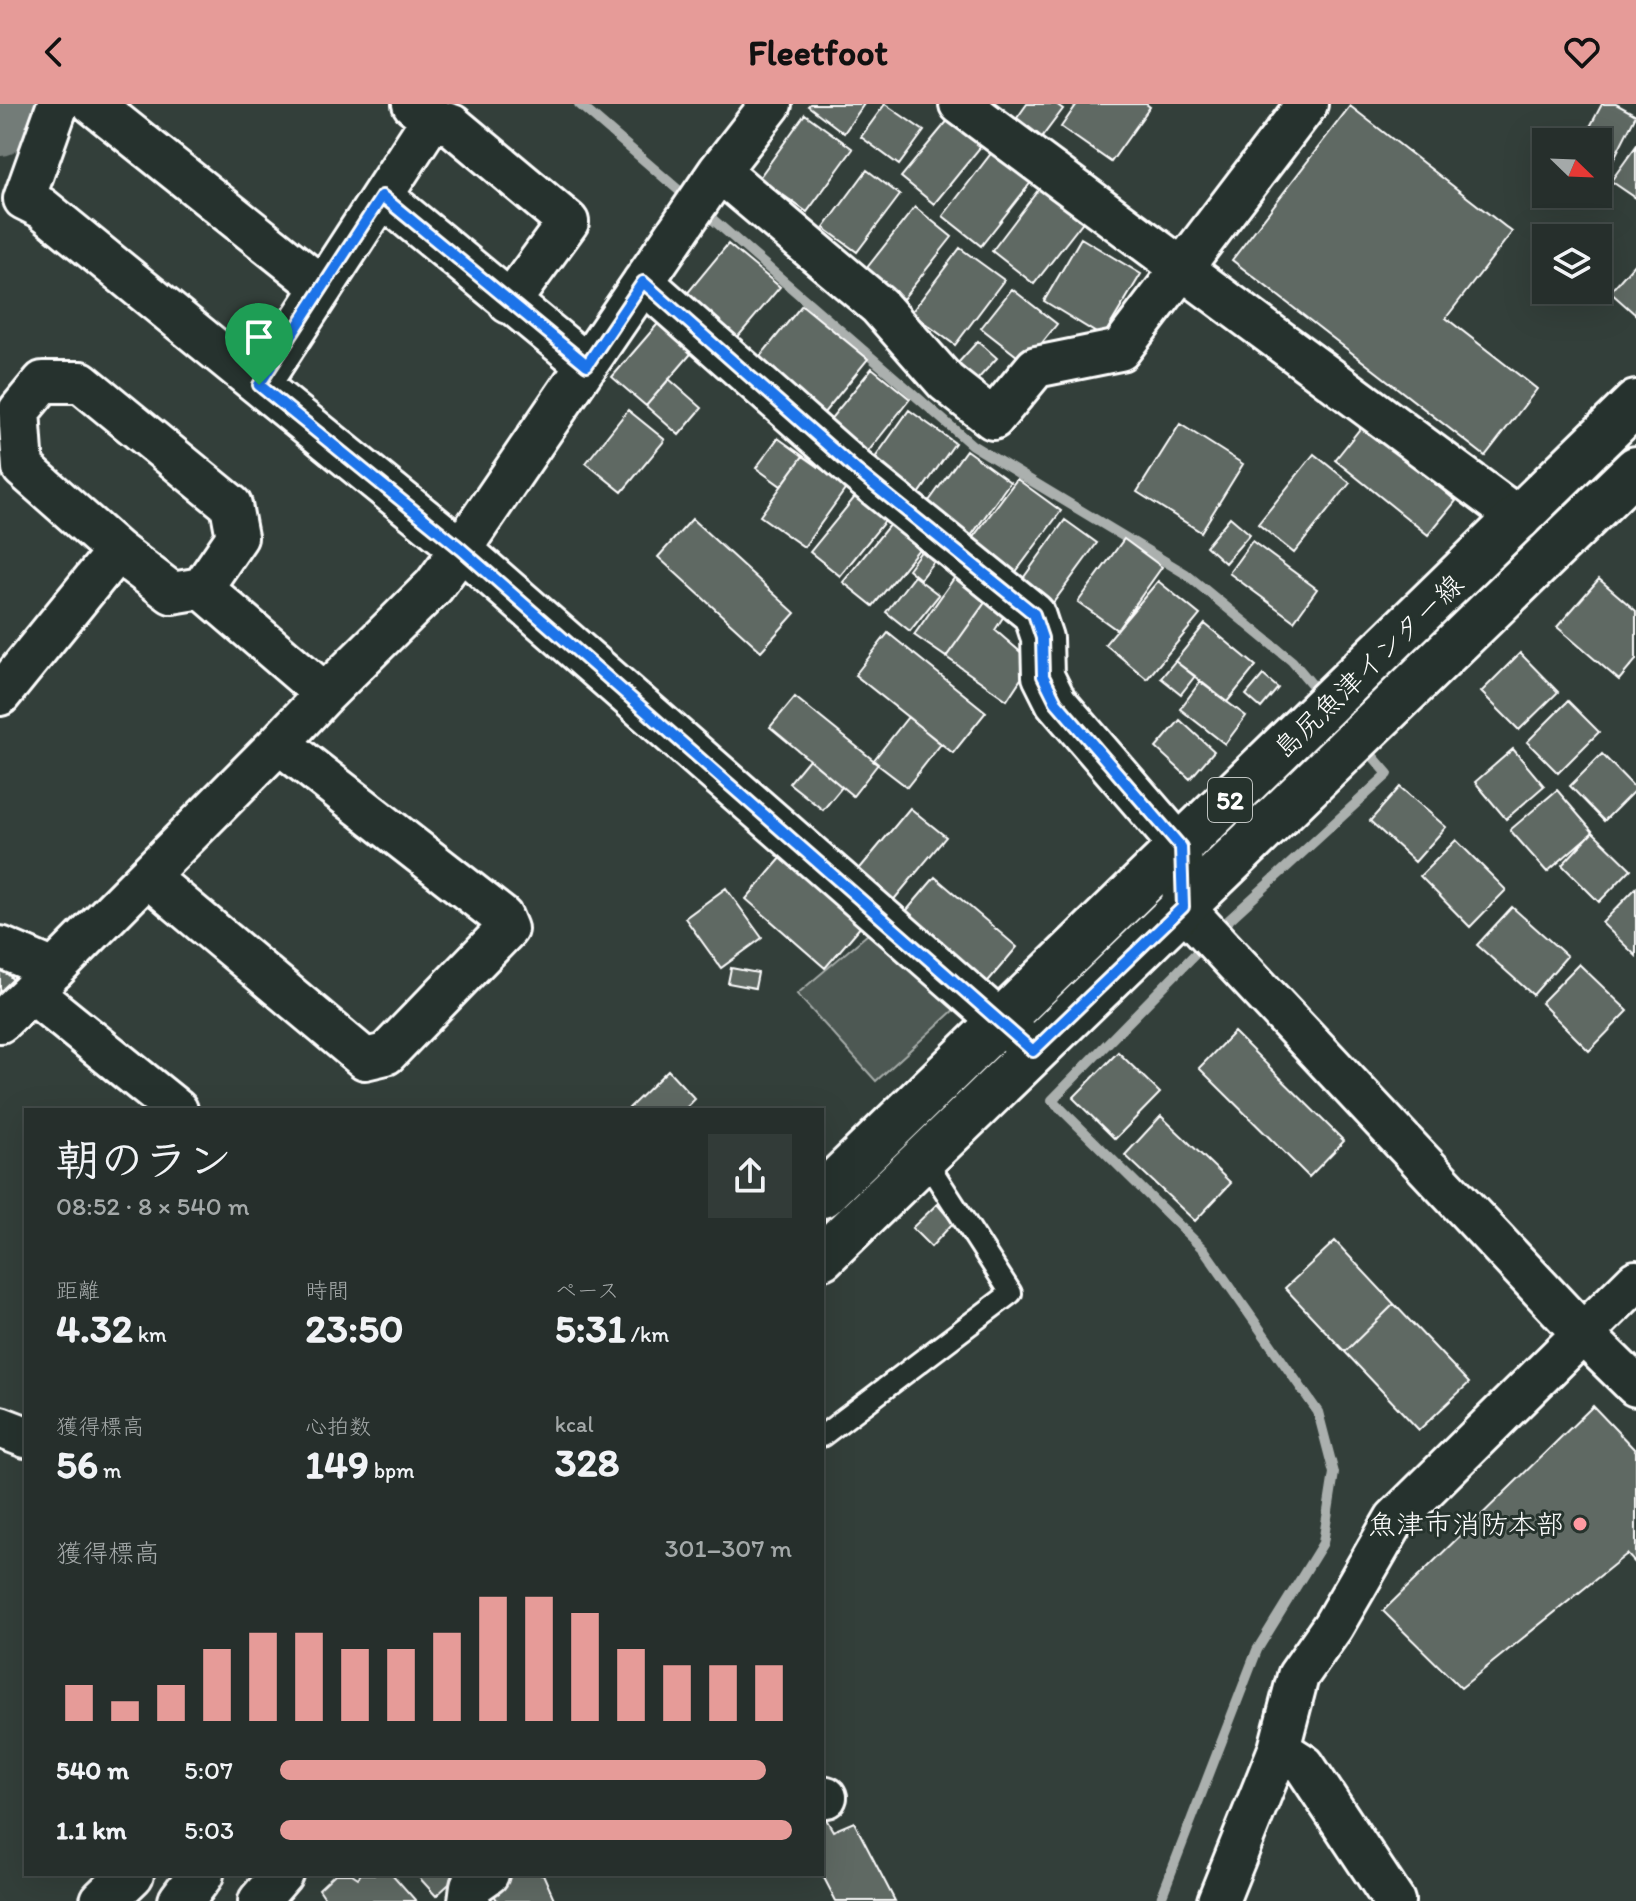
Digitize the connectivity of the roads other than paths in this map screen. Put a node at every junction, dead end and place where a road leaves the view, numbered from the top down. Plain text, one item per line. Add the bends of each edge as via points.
1 (58, 104) edge
2 (93, 104) edge
3 (771, 104) edge
4 (960, 104) edge
5 (1307, 104) edge
6 (423, 112) edge
7 (719, 171) junction
8 (382, 196) junction
9 (1183, 269) junction
10 (643, 282) junction
11 (322, 287) junction
12 (509, 303) junction
13 (587, 365) junction
14 (259, 385) junction
15 (1636, 403) edge
16 (1636, 469) edge
17 (1520, 519) junction
18 (461, 549) junction
19 (117, 551) junction
20 (202, 588) junction
21 (325, 694) junction
22 (0, 695) edge
23 (279, 743) junction
24 (1181, 847) junction
25 (147, 876) junction
26 (1183, 907) junction
27 (0, 947) edge
28 (42, 981) junction
29 (1001, 1020) junction
30 (0, 1022) edge
31 (1033, 1051) junction
32 (175, 1108) edge
33 (924, 1158) junction
34 (824, 1193) edge
35 (824, 1255) edge
36 (1636, 1281) edge
37 (1582, 1333) junction
38 (1636, 1386) edge
39 (0, 1427) edge
40 (824, 1434) edge
41 (24, 1436) edge
42 (1279, 1749) junction
43 (129, 1876) edge
44 (191, 1876) edge
45 (200, 1876) edge
46 (485, 1876) edge
47 (103, 1901) edge
48 (166, 1901) edge
49 (181, 1901) edge
50 (469, 1901) edge
51 (1218, 1901) edge
52 (1394, 1901) edge

1 - 14 street via 24,199 42,208
2 - 11 street
3 - 7 street
4 - 9 street
5 - 9 street
6 - 8 street
6 - 12 street via 452,125 568,222
7 - 9 street via 879,306 946,382 993,419 1036,367 1120,350
7 - 10 street
8 - 11 street
8 - 12 street
9 - 17 street
10 - 13 street
10 - 24 street via 857,471 1034,614 1042,638 1043,676 1056,702
11 - 14 street
12 - 13 street
13 - 18 street
14 - 18 street
15 - 17 main road, 島尻魚津インター線 / 52
16 - 26 main road, 島尻魚津インター線 / 52
17 - 24 main road, 島尻魚津インター線 / 52
18 - 21 street via 434,586
18 - 29 street
19 - 20 street via 172,593
19 - 20 street via 23,468 19,411 43,382 81,382 231,505 237,537
19 - 22 street
20 - 21 street
21 - 23 street
23 - 25 street
23 - 25 street via 502,917 507,929 386,1054 365,1059
24 - 26 street
24 - 29 main road, 島尻魚津インター線 / 52
25 - 28 street
26 - 31 main road, 島尻魚津インター線 / 52
26 - 37 street
27 - 28 street
28 - 30 street
28 - 32 street
29 - 31 street
29 - 34 main road, 島尻魚津インター線 / 52
31 - 33 main road, 島尻魚津インター線 / 52
33 - 35 main road, 島尻魚津インター線 / 52
33 - 40 lane via 1011,1293
36 - 37 street
37 - 38 street
37 - 42 street via 1395,1519 1298,1676
39 - 41 street
42 - 51 street
42 - 52 street via 1304,1765
43 - 47 main road
44 - 48 main road
45 - 49 main road
46 - 50 street via 471,1886

